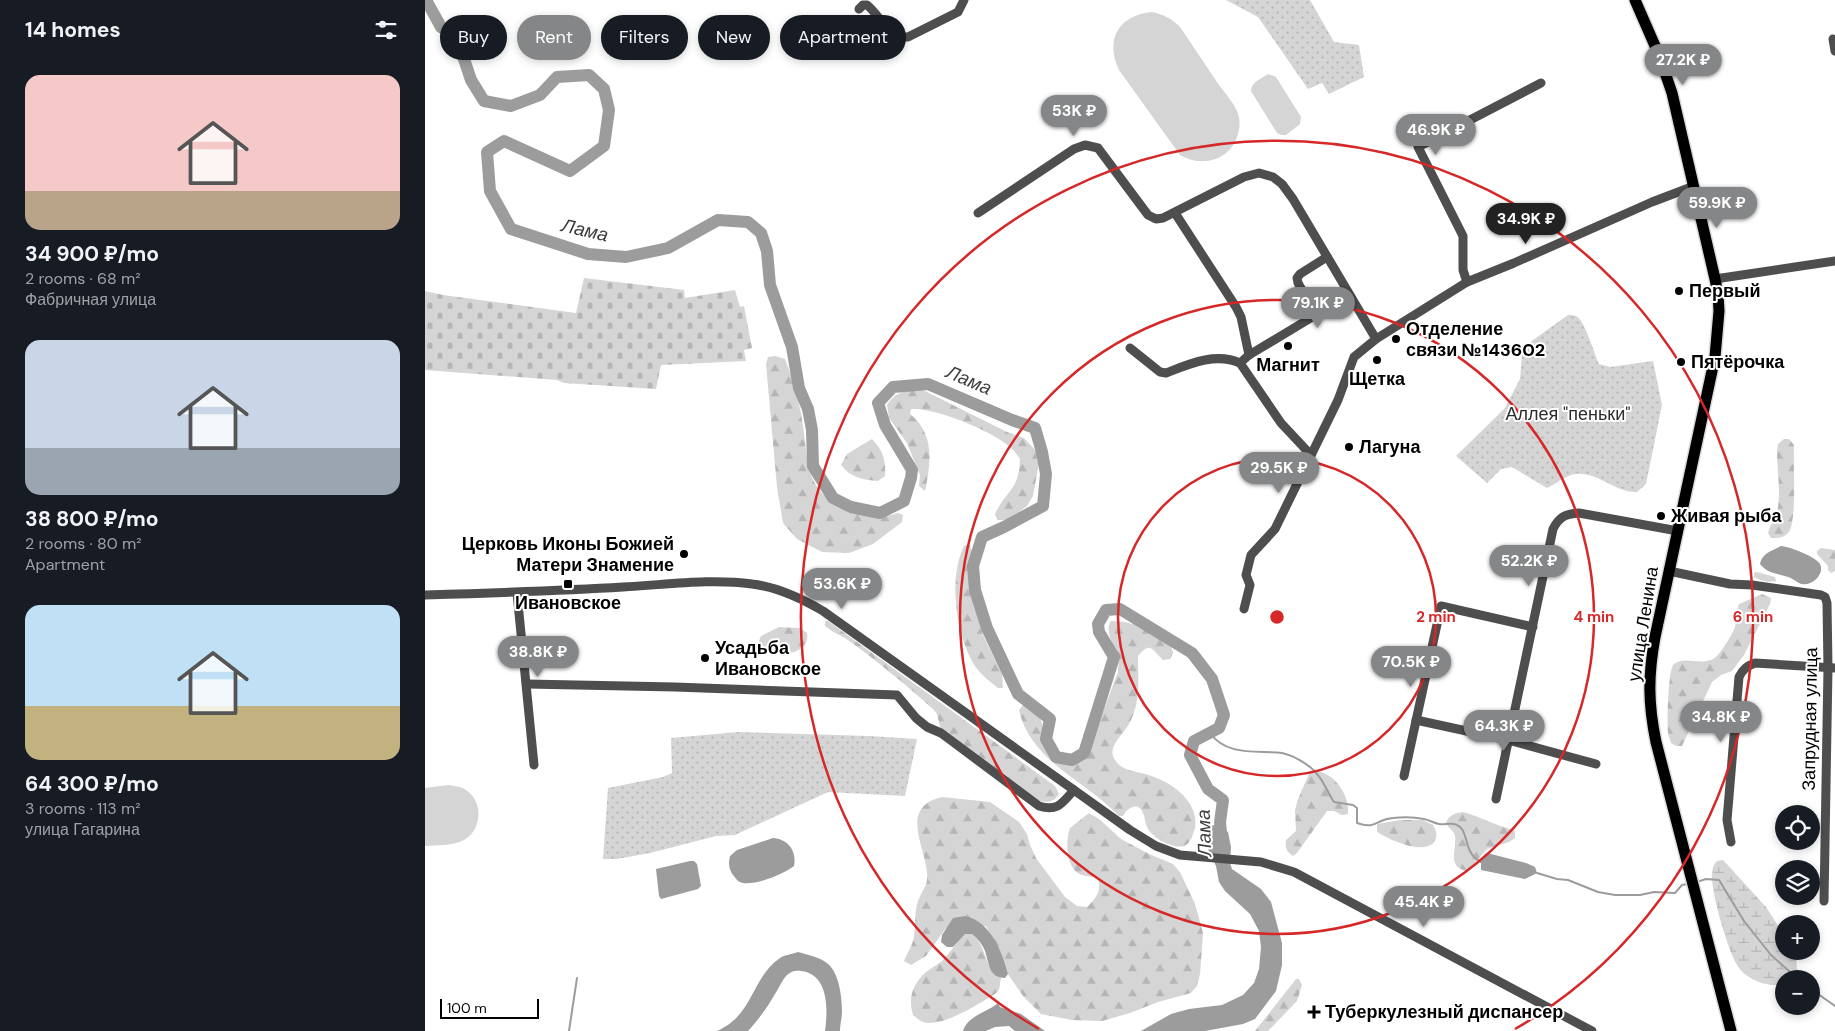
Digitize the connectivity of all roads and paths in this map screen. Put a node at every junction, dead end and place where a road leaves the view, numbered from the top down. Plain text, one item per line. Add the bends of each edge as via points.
1 (964, 0) edge
2 (1635, 0) edge
3 (859, 9) dead end
4 (1833, 39) dead end
5 (1835, 51) edge
6 (1541, 83) dead end
7 (1694, 186) junction
8 (978, 213) dead end
9 (1175, 213) junction
10 (1327, 257) junction
11 (1835, 261) edge
12 (1715, 279) junction
13 (1467, 282) junction
14 (1376, 339) junction
15 (1129, 348) dead end
16 (1249, 355) junction
17 (1240, 363) junction
18 (1311, 455) junction
19 (1677, 531) junction
20 (1669, 571) junction
21 (517, 593) junction
22 (425, 595) edge
23 (1244, 609) dead end
24 (1533, 627) junction
25 (1831, 668) edge
26 (527, 684) junction
27 (1416, 720) junction
28 (1508, 740) junction
29 (1596, 764) dead end
30 (533, 765) dead end
31 (1404, 776) dead end
32 (1074, 790) junction
33 (1496, 799) dead end
34 (1731, 842) dead end
35 (1824, 901) dead end
36 (1592, 1031) edge
37 (1731, 1031) edge

1 - 3 street via 957,12 909,37 895,35 867,6
2 - 7 main road, улица Ленина via 1659,55
4 - 5 street
6 - 13 street via 1418,147 1463,236 1463,270
7 - 12 main road, улица Ленина
7 - 13 street
8 - 9 street via 1074,149 1085,145 1098,148 1148,215 1156,219
9 - 10 street via 1245,177 1259,173 1273,176 1293,199
9 - 16 street via 1236,307
10 - 14 street
10 - 16 street via 1297,278 1300,288 1314,306 1314,316
11 - 12 street
12 - 19 main road, улица Ленина via 1719,311 1715,357
13 - 14 street
14 - 18 street via 1355,357
15 - 17 street via 1160,372 1166,373 1201,360 1234,360
16 - 17 street
17 - 18 street via 1281,423
18 - 23 street via 1275,529 1251,555 1247,575 1250,585
19 - 20 main road, улица Ленина
19 - 24 street via 1579,513 1561,517 1553,529
20 - 25 street, Запрудная улица via 1730,584 1821,594 1827,603
20 - 37 main road, улица Ленина via 1650,666 1651,717
21 - 22 street
21 - 26 street
21 - 32 street via 714,583 752,584 782,591 823,611
24 - 27 street via 1441,606
24 - 28 street
25 - 34 street via 1755,663 1742,671 1727,820
25 - 35 street, Запрудная улица
26 - 30 street
26 - 32 street via 897,695 927,727 941,733 1039,806 1048,809 1058,807
27 - 28 street
27 - 31 street
28 - 29 street
28 - 33 street
32 - 36 street via 1157,846 1180,855 1244,860 1280,867 1305,878

